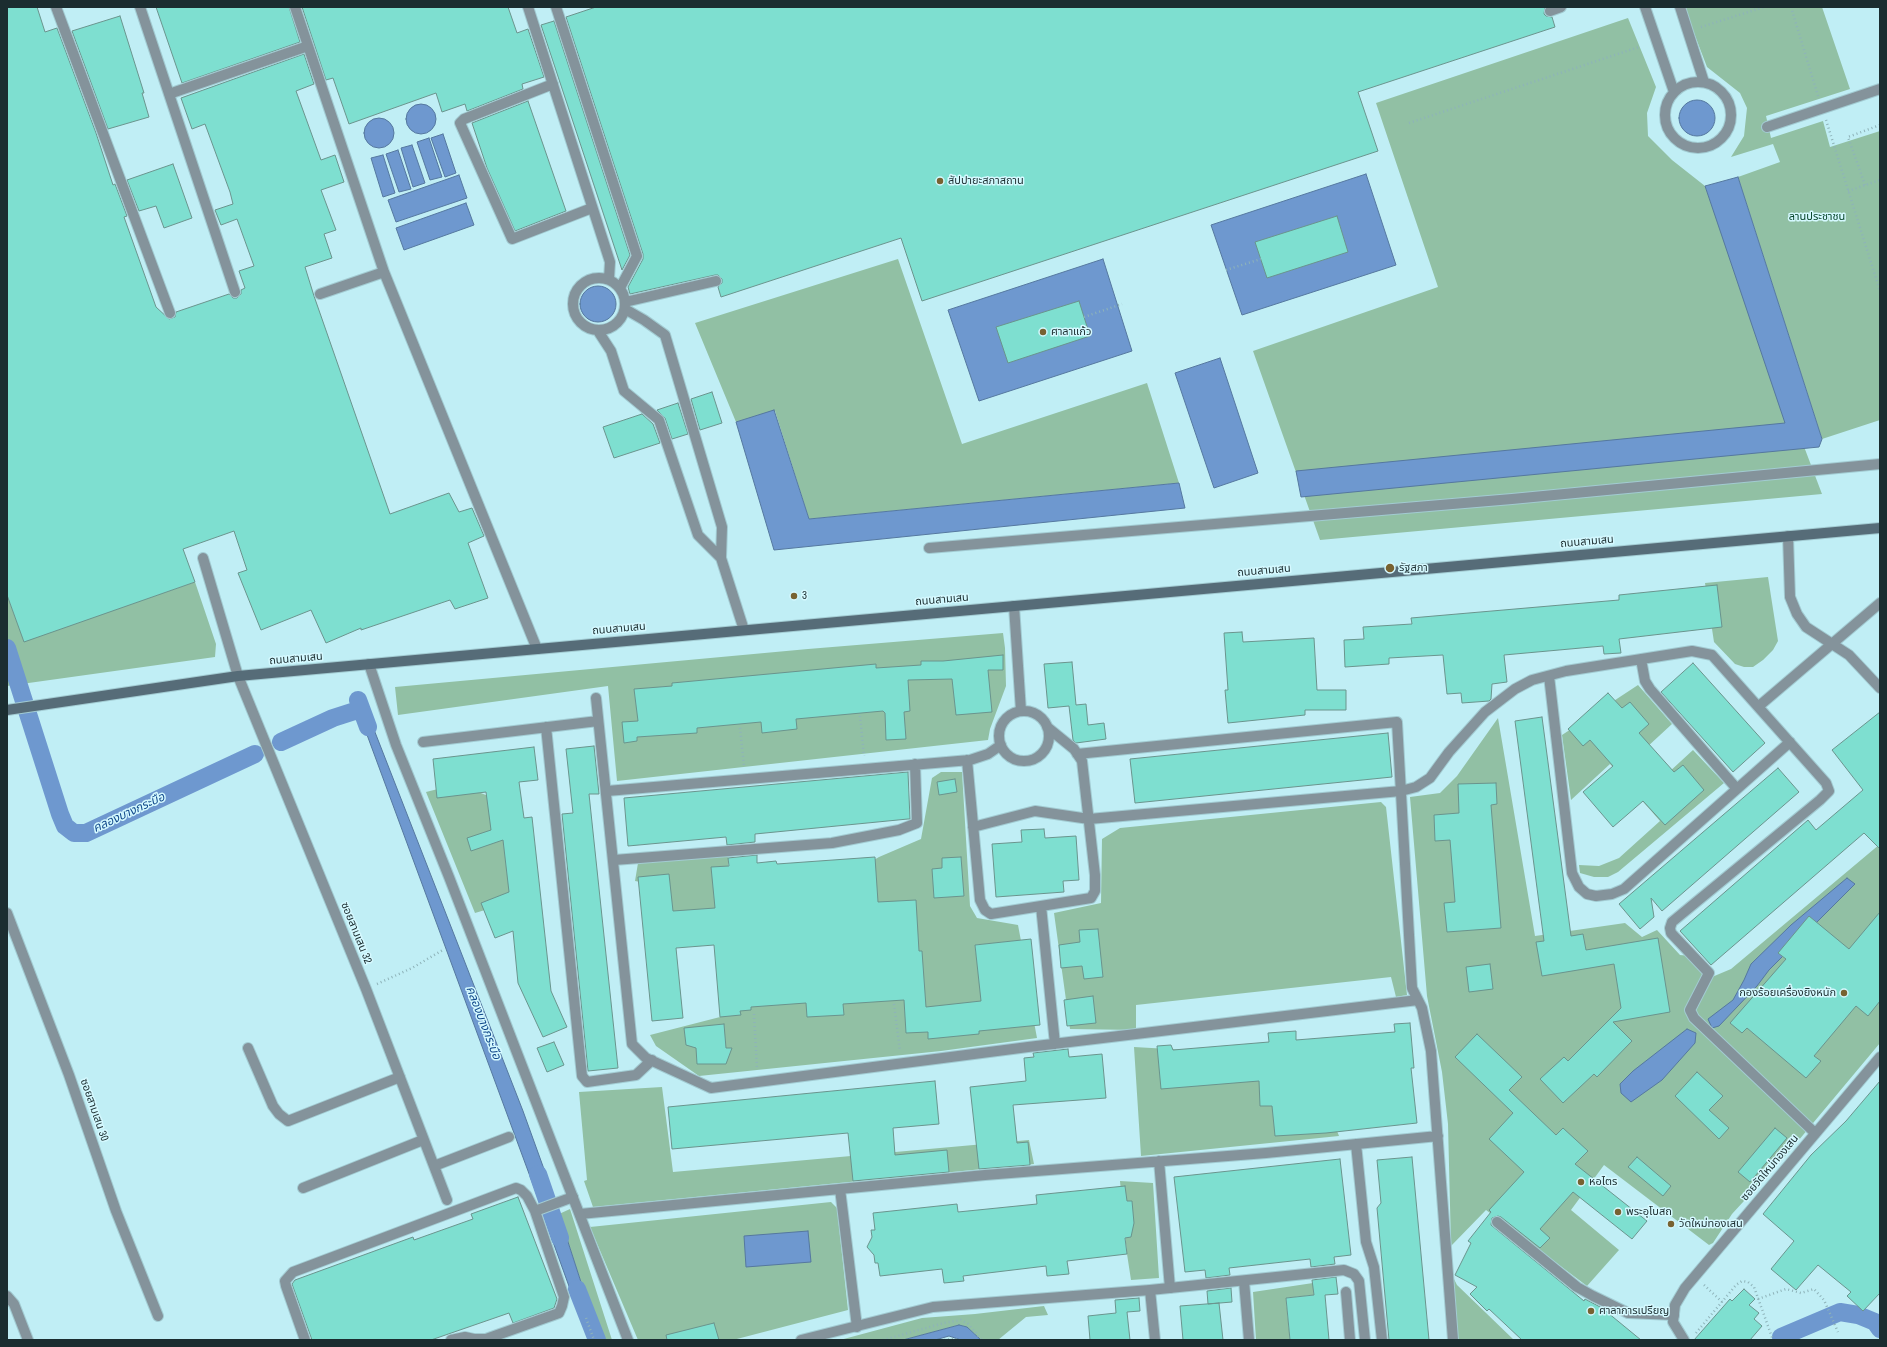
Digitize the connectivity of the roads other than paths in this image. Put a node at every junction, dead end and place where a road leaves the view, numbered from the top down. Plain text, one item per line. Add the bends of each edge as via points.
1 (56, 7) edge
2 (140, 7) edge
3 (295, 7) edge
4 (528, 7) edge
5 (556, 7) edge
6 (1561, 7) edge
7 (1645, 7) edge
8 (1680, 7) edge
9 (1550, 11) dead end
10 (308, 46) junction
11 (1704, 82) junction
12 (553, 84) junction
13 (1880, 89) edge
14 (1674, 92) junction
15 (169, 94) junction
16 (1767, 127) dead end
17 (592, 208) junction
18 (384, 272) junction
19 (609, 279) junction
20 (716, 282) dead end
21 (620, 288) junction
22 (234, 292) dead end
23 (320, 294) dead end
24 (625, 306) junction
25 (170, 314) dead end
26 (598, 331) junction
27 (1880, 464) edge
28 (1880, 528) edge
29 (1788, 536) junction
30 (929, 548) dead end
31 (203, 558) dead end
32 (721, 558) junction
33 (1880, 603) edge
34 (1014, 606) junction
35 (744, 630) junction
36 (1832, 644) junction
37 (537, 649) junction
38 (1641, 659) junction
39 (369, 664) junction
40 (238, 676) junction
41 (1549, 676) junction
42 (1880, 688) edge
43 (596, 698) dead end
44 (1759, 706) junction
45 (9, 710) edge
46 (1021, 711) junction
47 (598, 721) junction
48 (1047, 726) junction
49 (546, 727) junction
50 (423, 742) dead end
51 (1790, 742) junction
52 (1001, 745) junction
53 (1077, 754) junction
54 (967, 760) junction
55 (915, 764) junction
56 (1737, 789) junction
57 (607, 791) junction
58 (1401, 792) junction
59 (1089, 819) junction
60 (973, 827) junction
61 (614, 860) junction
62 (1041, 906) junction
63 (7, 913) edge
64 (1418, 1000) junction
65 (1055, 1044) junction
66 (248, 1048) dead end
67 (1880, 1057) edge
68 (652, 1060) junction
69 (400, 1077) junction
70 (1815, 1133) junction
71 (1438, 1136) junction
72 (509, 1137) dead end
73 (423, 1140) junction
74 (1356, 1144) junction
75 (1158, 1161) junction
76 (434, 1166) junction
77 (303, 1188) dead end
78 (840, 1189) junction
79 (573, 1197) junction
80 (539, 1209) junction
81 (452, 1213) junction
82 (580, 1214) junction
83 (1497, 1222) dead end
84 (1244, 1280) junction
85 (1170, 1288) junction
86 (1150, 1290) junction
87 (1346, 1292) dead end
88 (7, 1296) edge
89 (1674, 1315) junction
90 (158, 1316) dead end
91 (857, 1326) junction
92 (28, 1340) edge
93 (305, 1340) edge
94 (451, 1340) edge
95 (628, 1340) edge
96 (801, 1340) edge
97 (1155, 1340) edge
98 (1249, 1340) edge
99 (1350, 1340) edge
100 (1365, 1340) edge
101 (1382, 1340) edge
102 (1453, 1340) edge
103 (1684, 1340) edge

1 - 25 street
2 - 15 street
3 - 10 street
4 - 12 street
5 - 21 street via 637,256
6 - 9 street
7 - 14 street
8 - 11 street
10 - 15 street
10 - 18 street
11 - 14 street via 1683,85
11 - 14 street via 1714,85 1723,92 1732,111 1727,132 1710,146 1688,147 1670,134 1665,112 1667,101
12 - 17 street
12 - 17 street via 464,119 460,123 512,239
13 - 16 street
15 - 22 street
17 - 19 street via 610,262
18 - 23 street
18 - 37 street
19 - 21 street
19 - 26 street via 592,278 578,287 574,295 573,312 577,319 586,327
20 - 24 street
21 - 24 street
24 - 26 street via 618,322 606,330
24 - 32 street via 665,335 722,526
26 - 32 street via 611,351 624,391 659,420 698,535
27 - 30 street via 1520,498
28 - 29 main road, ถนนสามเสน
29 - 34 main road, ถนนสามเสน
29 - 36 street via 1790,597 1806,627
31 - 40 street, ซอยสามเสน 32
32 - 35 street
33 - 36 street
34 - 35 main road, ถนนสามเสน
34 - 46 street
35 - 37 main road, ถนนสามเสน
36 - 42 street via 1849,654
36 - 44 street
37 - 39 main road, ถนนสามเสน
38 - 41 street
38 - 44 street via 1692,651 1712,655
38 - 56 street via 1645,681 1650,689
39 - 40 main road, ถนนสามเสน
39 - 79 street via 396,746
40 - 45 main road, ถนนสามเสน
40 - 69 street, ซอยสามเสน 32
41 - 56 street via 1572,873 1579,887 1587,894 1612,894 1624,889
41 - 58 street via 1532,680 1515,689 1485,712 1449,752 1430,778 1416,787
43 - 47 street
44 - 51 street
46 - 48 street via 1037,714
46 - 52 street via 1013,713 1001,725
47 - 49 street
47 - 57 street
48 - 52 street via 1049,735 1046,746 1039,756 1031,760 1015,759 1008,755
48 - 53 street
49 - 50 street
49 - 68 street via 582,1076 587,1082 636,1075
51 - 56 street
51 - 70 street via 1826,783 1829,791 1672,922 1670,928 1671,933 1708,971 1690,1010 1694,1018
52 - 54 street via 988,754
53 - 58 street via 1397,722
53 - 59 street via 1082,761
54 - 55 street
54 - 60 street
55 - 57 street
55 - 61 street via 916,823 899,830 832,844
57 - 61 street
58 - 59 street
58 - 64 street via 1412,988
59 - 60 street via 1035,811
59 - 62 street via 1096,875 1095,892 1091,898
60 - 62 street via 980,900 985,910 991,914
61 - 68 street via 632,1044 646,1058
62 - 65 street
63 - 90 street, ซอยสามเสน 30 via 69,1076 116,1211
64 - 65 street
64 - 71 street via 1431,1051
65 - 68 street via 711,1088
66 - 69 street via 273,1106 288,1121
67 - 70 street, ซอยวัดใหม่ทองเสน
69 - 73 street, ซอยสามเสน 32
70 - 89 street, ซอยวัดใหม่ทองเสน via 1685,1288
71 - 74 street
71 - 102 street
72 - 76 street
73 - 76 street, ซอยสามเสน 32
73 - 77 street
74 - 75 street via 1266,1154
74 - 101 street via 1366,1242 1374,1268
75 - 78 street
75 - 85 street
76 - 81 street, ซอยสามเสน 32
78 - 82 street
78 - 91 street
79 - 80 street
79 - 82 street
80 - 81 street via 516,1188
80 - 94 street via 564,1297 558,1313 486,1339 465,1337
81 - 93 street via 293,1272 285,1281
82 - 95 street
83 - 89 street via 1577,1287 1593,1296 1628,1313
84 - 85 street
84 - 98 street
84 - 100 street via 1344,1270 1354,1274 1359,1281
85 - 86 street
86 - 91 street via 933,1308
86 - 97 street
87 - 99 street
88 - 92 street via 14,1304
89 - 103 street via 1673,1322
91 - 96 street

